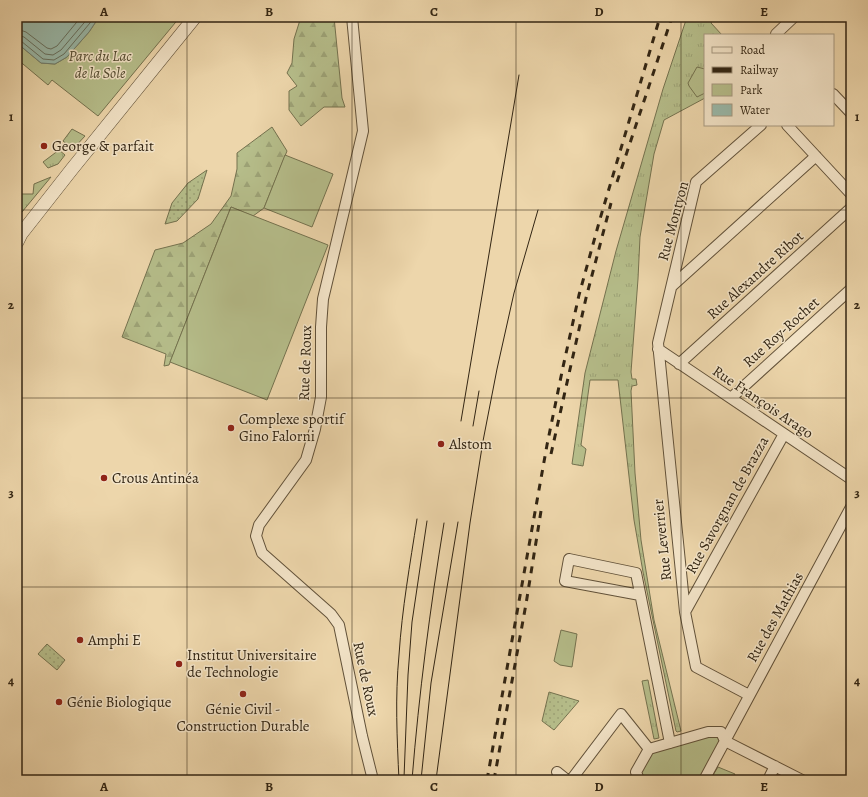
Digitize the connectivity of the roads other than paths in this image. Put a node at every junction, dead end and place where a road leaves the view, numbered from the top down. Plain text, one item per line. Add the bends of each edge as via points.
1 (195, 17) edge
2 (352, 17) edge
3 (794, 17) edge
4 (776, 34) dead end
5 (834, 95) edge
6 (851, 113) edge
7 (760, 126) edge
8 (788, 126) edge
9 (816, 156) junction
10 (851, 194) edge
11 (851, 208) edge
12 (18, 238) edge
13 (678, 260) junction
14 (688, 271) junction
15 (672, 286) junction
16 (851, 288) edge
17 (658, 350) junction
18 (675, 361) junction
19 (660, 366) junction
20 (731, 398) junction
21 (784, 434) junction
22 (851, 479) edge
23 (851, 507) edge
24 (682, 582) junction
25 (699, 586) junction
26 (640, 595) junction
27 (685, 612) junction
28 (749, 695) junction
29 (723, 737) junction
30 (670, 743) junction
31 (649, 749) junction
32 (775, 766) junction
33 (557, 772) dead end
34 (373, 780) edge
35 (567, 780) edge
36 (570, 780) edge
37 (639, 780) edge
38 (704, 780) edge
39 (768, 780) edge
40 (802, 780) edge

1 - 12 street
2 - 34 street, Rue de Roux via 363,131 323,299 321,397 306,460 259,525 256,536 262,553 331,614 339,625
3 - 4 street
5 - 6 street
7 - 13 street, Rue Montyon via 696,182
8 - 9 street
9 - 10 street
9 - 14 street
11 - 18 street, Rue Alexandre Ribot
13 - 14 street
13 - 15 street, Rue Montyon
14 - 15 street
15 - 17 street, Rue Montyon
16 - 20 street, Rue Roy-Rochet
17 - 18 street, Rue François Arago
17 - 19 street, Rue Leverrier
18 - 19 street, Rue Alexandre Ribot
18 - 20 street, Rue François Arago
19 - 24 street, Rue Leverrier
20 - 21 street, Rue François Arago
21 - 22 street, Rue François Arago
21 - 25 street, Rue Savorgnan de Brazza
23 - 28 street, Rue des Mathias
24 - 25 street
24 - 27 street, Rue Leverrier
25 - 27 street, Rue Savorgnan de Brazza
26 - 26 street via 566,581 569,559 636,573
26 - 30 street
27 - 28 street, Rue Leverrier via 696,667
28 - 29 street, Rue des Mathias
29 - 30 street via 708,732
29 - 32 street
29 - 38 street, Rue des Mathias
30 - 31 street
31 - 36 street via 621,714
31 - 37 street via 636,772
32 - 39 street
32 - 40 street
33 - 35 street

